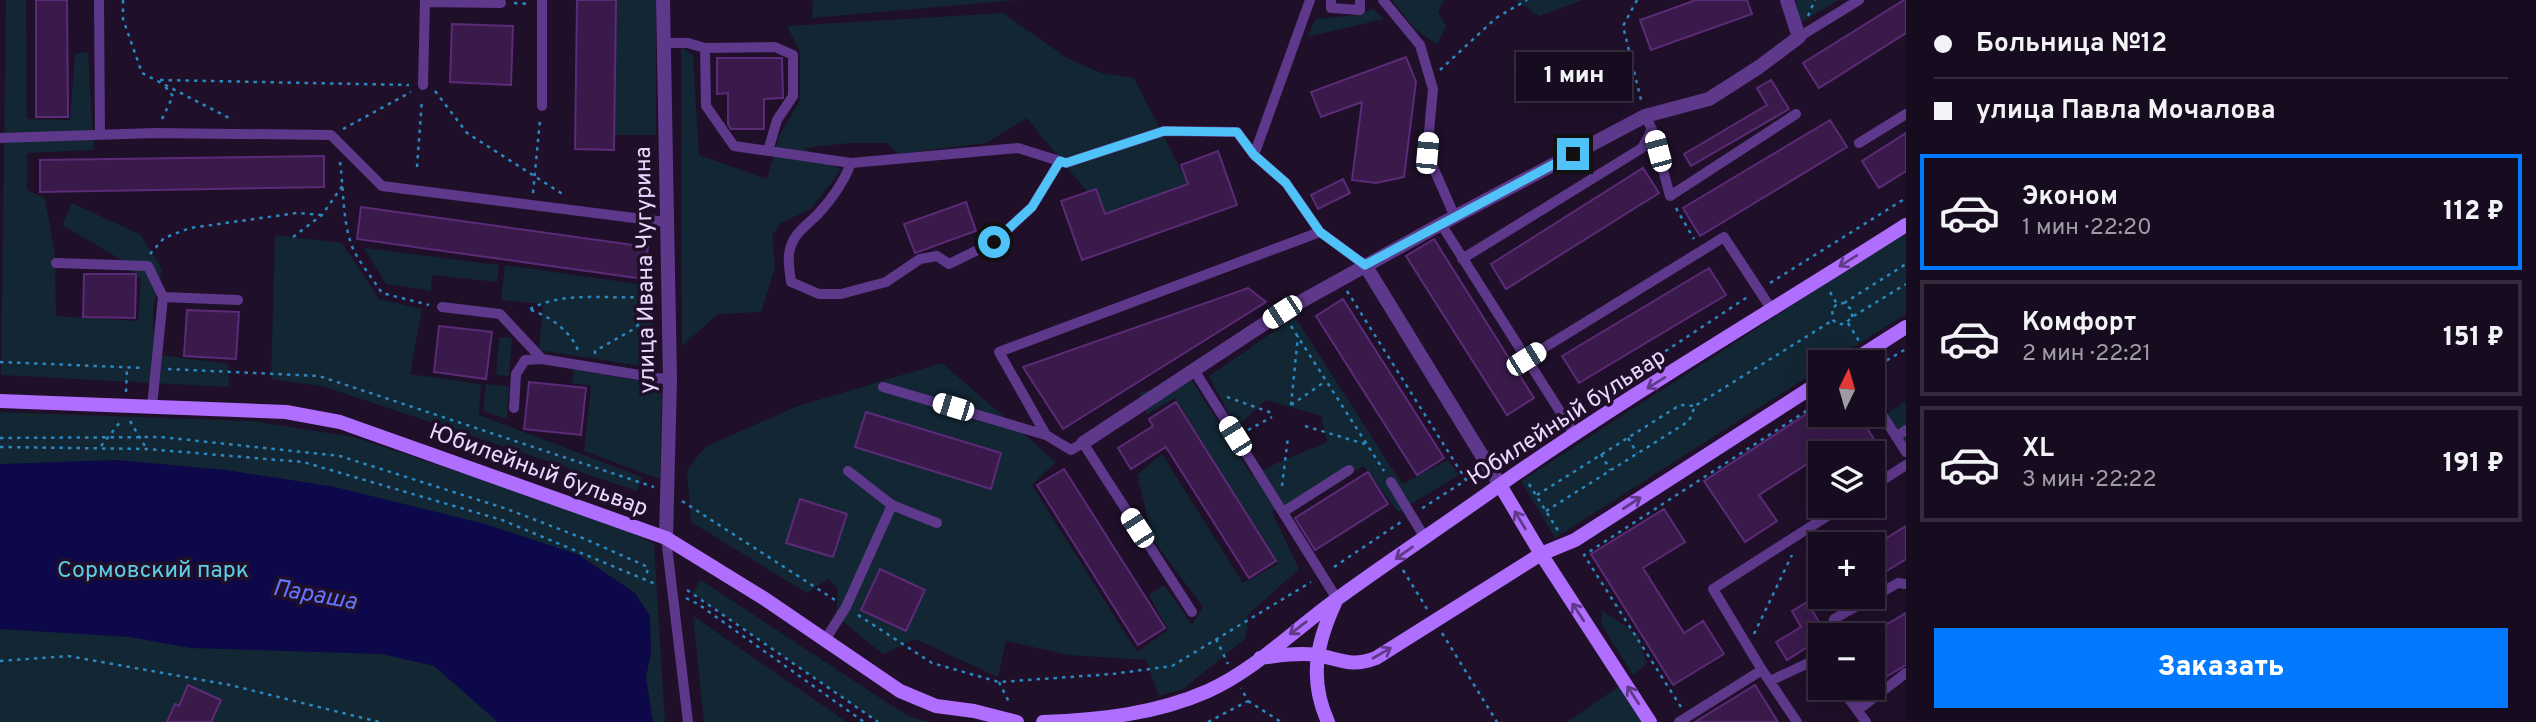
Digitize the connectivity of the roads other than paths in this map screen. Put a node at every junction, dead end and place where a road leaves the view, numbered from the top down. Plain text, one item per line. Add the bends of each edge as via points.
1 (99, 0) edge
2 (663, 0) edge
3 (1310, 0) edge
4 (1331, 0) edge
5 (1360, 0) edge
6 (1384, 0) edge
7 (1787, 0) edge
8 (1859, 0) edge
9 (425, 1) edge
10 (542, 2) edge
11 (501, 3) road end
12 (1799, 37) junction
13 (663, 43) junction
14 (705, 48) junction
15 (423, 85) road end
16 (541, 111) road end
17 (1796, 114) dead end
18 (1906, 114) edge
19 (1648, 123) junction
20 (100, 135) junction
21 (0, 138) edge
22 (1859, 143) dead end
23 (768, 150) junction
24 (1254, 155) junction
25 (1060, 161) junction
26 (851, 163) junction
27 (1455, 217) junction
28 (666, 222) junction
29 (1441, 224) junction
30 (1906, 225) edge
31 (1320, 232) junction
32 (1462, 260) junction
33 (56, 263) dead end
34 (1365, 265) junction
35 (163, 297) junction
36 (238, 300) dead end
37 (442, 307) road end
38 (1772, 310) junction
39 (1906, 327) edge
40 (1871, 350) edge
41 (542, 359) junction
42 (1526, 359) junction
43 (1194, 370) junction
44 (670, 380) junction
45 (883, 387) dead end
46 (1808, 390) edge
47 (0, 401) edge
48 (152, 405) junction
49 (514, 408) dead end
50 (1885, 420) edge
51 (1906, 430) edge
52 (1046, 435) junction
53 (1575, 435) junction
54 (1896, 437) junction
55 (1083, 443) junction
56 (1906, 452) edge
57 (1493, 462) junction
58 (1906, 465) edge
59 (1349, 470) dead end
60 (848, 471) dead end
61 (1885, 479) edge
62 (1391, 482) road end
63 (1500, 485) junction
64 (1483, 498) junction
65 (891, 505) junction
66 (1281, 510) junction
67 (1824, 518) edge
68 (937, 523) dead end
69 (666, 538) junction
70 (1425, 538) junction
71 (1541, 554) junction
72 (1906, 584) edge
73 (1337, 599) junction
74 (1192, 612) dead end
75 (1834, 623) edge
76 (825, 639) junction
77 (1317, 655) junction
78 (1259, 658) junction
79 (1808, 664) edge
80 (1762, 670) junction
81 (1906, 673) edge
82 (1770, 681) junction
83 (1885, 689) edge
84 (1850, 700) edge
85 (1016, 717) edge
86 (1683, 719) edge
87 (688, 722) edge
88 (1043, 722) edge
89 (1328, 722) edge
90 (1650, 722) edge
91 (1797, 722) edge
92 (1866, 722) edge

1 - 20 lane
2 - 13 street, улица Ивана Чугурина
3 - 24 lane
4 - 5 lane via 1331,8 1360,10
6 - 27 lane via 1420,45 1433,89 1427,153
7 - 12 street
8 - 12 lane
9 - 11 lane
9 - 15 lane
10 - 16 lane
12 - 19 street via 1709,99
13 - 14 lane
13 - 28 street, улица Ивана Чугурина
14 - 23 lane via 706,106 734,146
14 - 23 lane via 775,47 793,55 793,96 777,120
17 - 19 lane via 1670,196
18 - 22 lane
19 - 27 street
19 - 32 lane via 1642,148
20 - 21 lane
20 - 28 lane via 331,135 382,186
23 - 26 lane
24 - 25 lane via 1237,132 1164,131 1066,163
24 - 31 lane via 1286,183
25 - 26 lane via 1018,148
25 - 26 lane via 1032,207 994,242 949,264 937,257 920,259 886,282 841,294 819,294 791,282 789,254 797,231 833,196
27 - 29 street
28 - 44 street, улица Ивана Чугурина
29 - 32 lane
29 - 34 street
30 -> 38 street, Юбилейный бульвар
31 - 34 lane
31 - 52 lane via 999,352
32 - 42 lane
33 - 35 lane via 148,266
34 - 43 street
34 - 57 street
35 - 36 lane
35 - 48 lane
37 - 41 lane via 500,314
38 - 42 lane via 1724,237
38 -> 53 street, Юбилейный бульвар
39 - 40 street
41 - 44 lane
41 - 49 lane via 525,360 516,374
42 - 53 lane
43 - 55 street
43 - 66 lane
44 - 69 street, улица Ивана Чугурина
45 - 52 lane
71 -> 46 street via 1575,540
47 - 48 street, Юбилейный бульвар
48 - 69 street, Юбилейный бульвар via 286,412 340,422
50 - 54 lane
51 - 54 lane
52 - 55 lane via 1071,450
53 - 63 street, Юбилейный бульвар
54 - 56 lane
55 - 74 lane
57 - 63 street
57 - 64 street
58 - 61 lane
59 - 66 lane
60 - 65 lane
62 - 70 lane
63 - 64 street, Юбилейный бульвар
71 -> 63 street
64 - 70 street, Юбилейный бульвар
65 - 68 lane
65 - 76 lane via 846,607
66 - 73 lane
67 - 80 lane via 1713,589
69 - 76 street, Юбилейный бульвар
69 - 87 lane
70 -> 73 street, Юбилейный бульвар
77 -> 71 street via 1348,663 1376,658
90 -> 71 street
72 - 75 lane via 1898,583
73 - 77 street
73 -> 78 street, Юбилейный бульвар
76 - 85 street, Юбилейный бульвар via 900,691 936,706
77 - 78 street
77 - 89 street via 1319,701
78 - 88 street, Юбилейный бульвар via 1209,690 1167,707 1122,716
79 - 82 lane
80 - 82 lane
80 - 86 lane
81 - 83 lane
82 - 91 lane
84 - 92 lane

